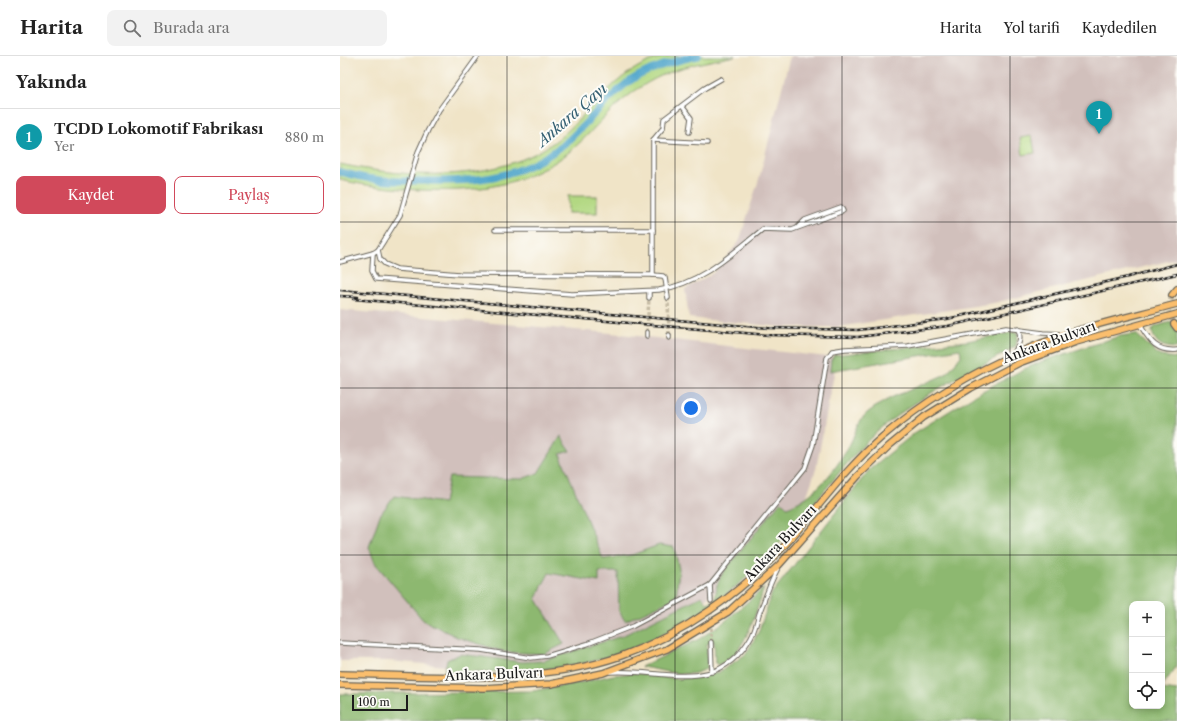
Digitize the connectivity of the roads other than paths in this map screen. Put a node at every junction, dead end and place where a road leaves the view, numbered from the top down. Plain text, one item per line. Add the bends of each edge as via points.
1 (478, 56) edge
2 (721, 79) dead end
3 (682, 106) junction
4 (689, 132) dead end
5 (653, 140) junction
6 (707, 143) dead end
7 (798, 228) junction
8 (496, 230) dead end
9 (653, 230) junction
10 (378, 250) junction
11 (373, 253) junction
12 (340, 262) edge
13 (653, 275) junction
14 (667, 289) junction
15 (1177, 289) edge
16 (649, 291) junction
17 (1172, 295) tunnel mouth
18 (649, 298) tunnel mouth
19 (668, 298) tunnel mouth
20 (1177, 304) edge
21 (1177, 314) edge
22 (1140, 325) junction
23 (1018, 329) junction
24 (1067, 334) junction
25 (1177, 350) edge
26 (1014, 354) junction
27 (779, 565) junction
28 (710, 585) junction
29 (711, 601) tunnel mouth
30 (711, 642) tunnel mouth
31 (340, 643) edge
32 (712, 672) junction
33 (603, 673) junction
34 (340, 674) edge
35 (340, 686) edge

1 - 10 street via 439,110 418,152 400,215
2 - 3 street
3 - 4 street via 691,118
3 - 5 street via 664,119 663,128
5 - 6 street
5 - 9 street
7 - 7 street via 805,220 842,207 843,211
7 - 14 street via 763,229 722,262
8 - 9 street
9 - 13 street
10 - 11 street
10 - 13 street via 385,264 397,269 466,274
11 - 12 street
11 - 16 street via 372,271 376,279 565,294
13 - 14 street via 663,276
14 - 16 street
14 - 19 street
15 - 17 main road
16 - 18 street
20 - 24 main road, Ankara Bulvarı
21 - 22 main road, Ankara Bulvarı
22 - 25 street via 1150,341 1158,347 1163,350
22 - 27 main road, Ankara Bulvarı via 1076,342 1019,363 924,417 858,476
23 - 24 street via 1043,334
23 - 26 street via 1020,343
23 - 28 street via 1006,328 908,346 844,349 832,352 826,358 814,445 805,468
24 - 26 main road, Ankara Bulvarı
26 - 34 main road, Ankara Bulvarı via 961,381 918,409 881,438 850,468 786,544 755,574 722,603 662,639 622,656 578,669 530,676
27 - 32 street via 766,593 752,635 740,653 728,664
27 - 33 main road, Ankara Bulvarı via 728,612 667,649
28 - 29 street
28 - 31 street via 633,626 547,656 531,658 481,650
30 - 32 street
32 - 33 street via 694,676 629,671
33 - 35 main road, Ankara Bulvarı via 523,687

